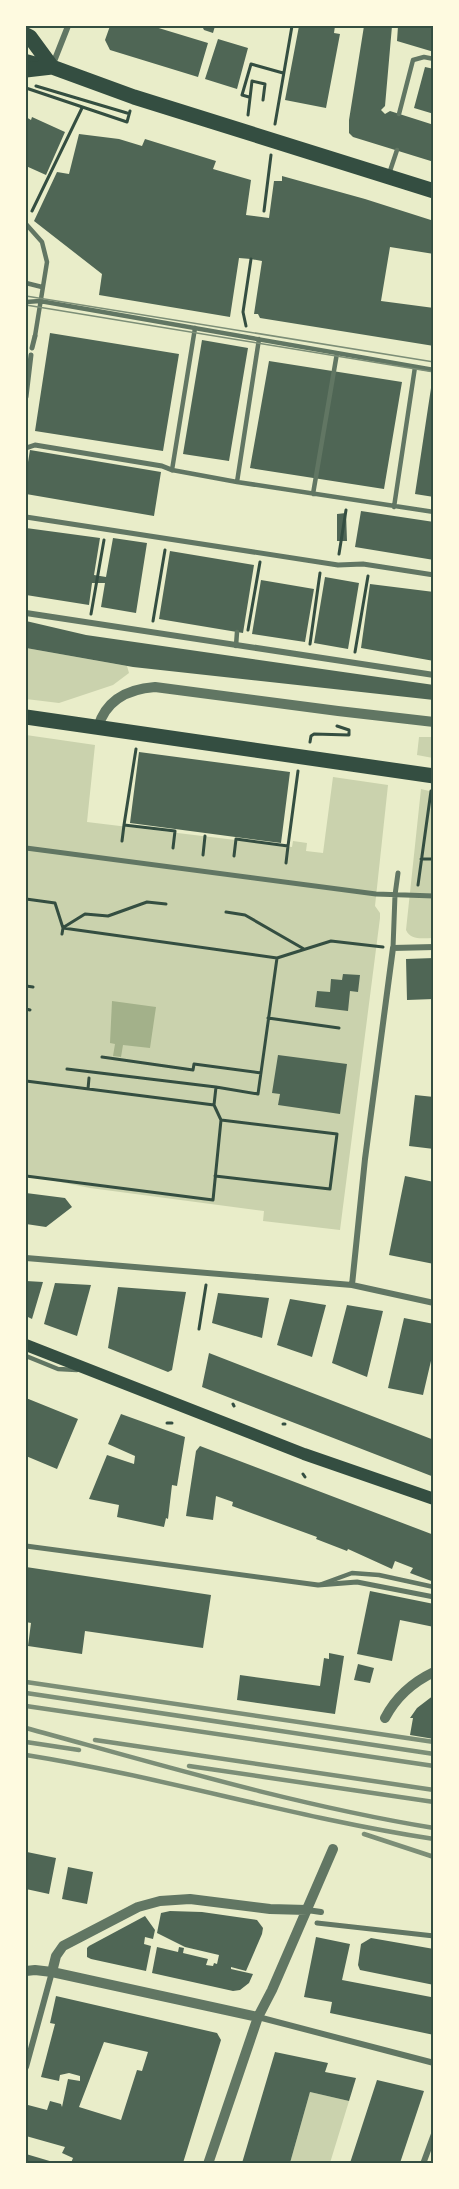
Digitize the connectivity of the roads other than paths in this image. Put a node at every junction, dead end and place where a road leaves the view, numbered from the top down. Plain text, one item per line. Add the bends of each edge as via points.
1 (68, 26) edge
2 (26, 35) edge
3 (26, 60) edge
4 (434, 60) edge
5 (51, 67) junction
6 (26, 70) edge
7 (399, 114) dead end
8 (397, 150) dead end
9 (388, 177) junction
10 (434, 190) edge
11 (26, 224) edge
12 (26, 283) edge
13 (42, 287) junction
14 (26, 302) edge
15 (39, 302) junction
16 (195, 328) junction
17 (35, 336) joint
18 (259, 339) junction
19 (33, 348) dead end
20 (337, 353) junction
21 (31, 355) dead end
22 (415, 367) junction
23 (434, 370) edge
24 (27, 385) edge
25 (26, 397) edge
26 (26, 448) edge
27 (172, 470) junction
28 (237, 482) junction
29 (314, 494) junction
30 (394, 507) junction
31 (434, 512) edge
32 (26, 517) edge
33 (434, 574) edge
34 (26, 613) edge
35 (237, 632) dead end
36 (236, 646) junction
37 (434, 675) edge
38 (26, 717) edge
39 (434, 722) edge
40 (98, 727) junction
41 (433, 782) edge
42 (26, 848) edge
43 (398, 873) dead end
44 (395, 896) junction
45 (434, 896) edge
46 (434, 947) edge
47 (393, 948) junction
48 (26, 1258) edge
49 (352, 1285) junction
50 (434, 1303) edge
51 (26, 1346) edge
52 (26, 1356) edge
53 (91, 1371) junction
54 (434, 1499) edge
55 (26, 1546) edge
56 (318, 1585) junction
57 (434, 1587) edge
58 (434, 1597) edge
59 (434, 1672) edge
60 (385, 1718) dead end
61 (333, 1849) dead end
62 (307, 1910) junction
63 (321, 1912) dead end
64 (317, 1923) dead end
65 (434, 1936) edge
66 (26, 1971) edge
67 (52, 1972) junction
68 (258, 2017) junction
69 (434, 2063) edge
70 (26, 2067) edge
71 (434, 2134) edge
72 (208, 2163) edge
73 (423, 2163) edge

1 - 5 street
2 - 5 main road
3 - 5 main road
4 - 7 lane via 413,60
5 - 6 main road
5 - 9 main road
8 - 9 lane
9 - 10 main road
11 - 13 lane via 42,242 47,262
12 - 13 lane
13 - 15 lane
14 - 15 lane
15 - 16 lane
15 - 17 lane
16 - 18 lane
16 - 27 lane
17 - 19 street
18 - 20 lane
18 - 28 lane
20 - 22 lane
20 - 29 lane
21 - 24 street
22 - 23 lane
22 - 30 lane
24 - 25 street
26 - 27 street via 35,444
27 - 28 lane
28 - 29 lane
29 - 30 lane
30 - 31 lane
32 - 33 street via 338,565
34 - 36 street
35 - 36 lane
36 - 37 street
38 - 40 main road
39 - 40 street via 155,687 122,695 101,716
40 - 41 main road via 300,757
42 - 44 street
43 - 44 street
44 - 45 street
44 - 47 street
46 - 47 street
47 - 49 street
48 - 49 street
49 - 50 street
51 - 53 main road
52 - 53 lane via 58,1369
53 - 54 main road via 304,1454
55 - 56 street
56 - 57 lane via 352,1573
56 - 58 street via 357,1582
59 - 60 street via 399,1696
61 - 62 street
62 - 63 street
62 - 67 street via 190,1899 160,1901 138,1907 63,1946
62 - 68 street
64 - 65 street
66 - 67 street
67 - 68 street
67 - 70 street
68 - 69 street
68 - 72 street
71 - 73 street

